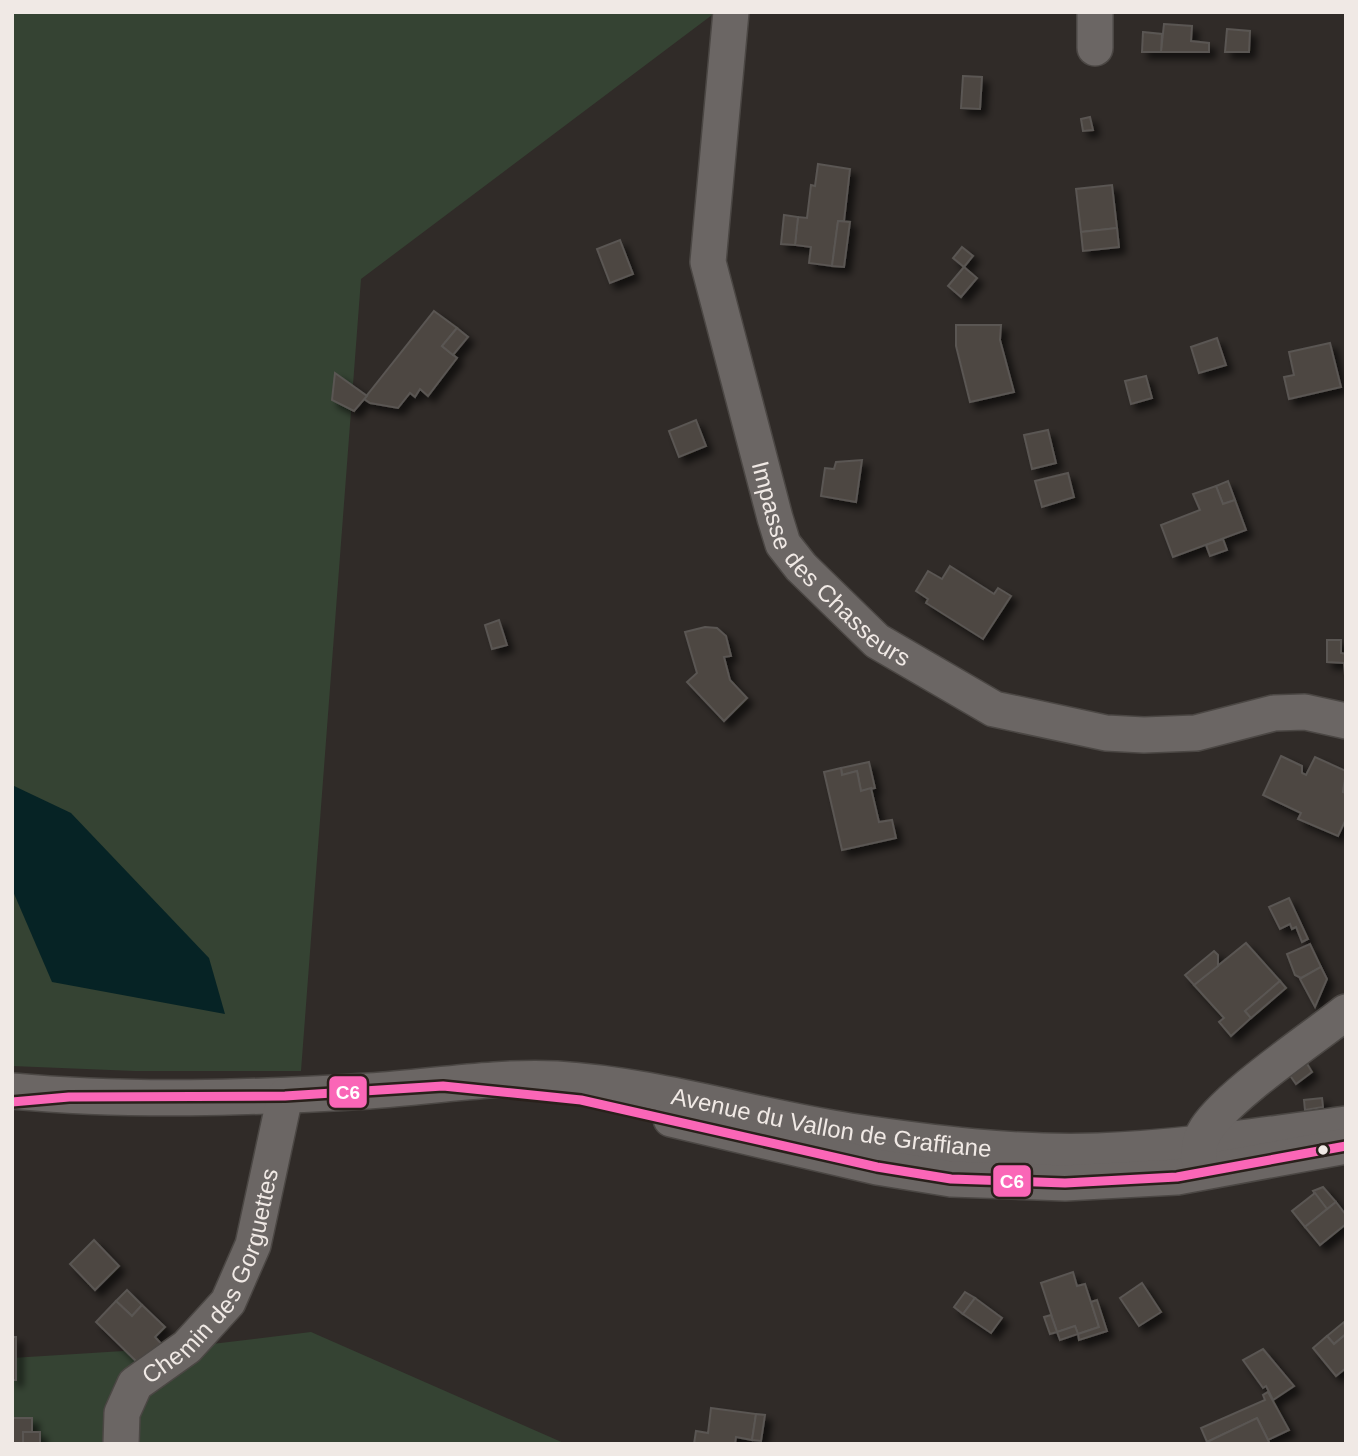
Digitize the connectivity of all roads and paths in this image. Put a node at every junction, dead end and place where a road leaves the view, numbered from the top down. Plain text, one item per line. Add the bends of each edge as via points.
1 (731, 12) edge
2 (1095, 12) edge
3 (1095, 48) dead end
4 (1346, 721) edge
5 (1346, 1012) edge
6 (12, 1091) edge
7 (285, 1096) junction
8 (69, 1097) junction
9 (12, 1102) edge
10 (1346, 1124) edge
11 (1346, 1146) edge
12 (1199, 1159) junction
13 (121, 1444) edge

1 - 4 street, Impasse des Chasseurs via 708,262 775,518 783,544 801,567 877,641 994,709 1106,733 1144,735 1196,733 1275,713 1305,712
2 - 3 street
5 - 12 street via 1222,1110 1204,1133
6 - 8 street
7 - 8 street, Avenue du Vallon de Graffiane
7 - 12 street, Avenue du Vallon de Graffiane via 443,1086 581,1100 877,1167 951,1179 1065,1183
7 - 13 street, Chemin des Gorguettes via 253,1245 228,1302 187,1347 135,1384 122,1413
8 - 9 street
10 - 12 street, Avenue du Vallon de Graffiane
11 - 12 street, Avenue du Vallon de Graffiane

